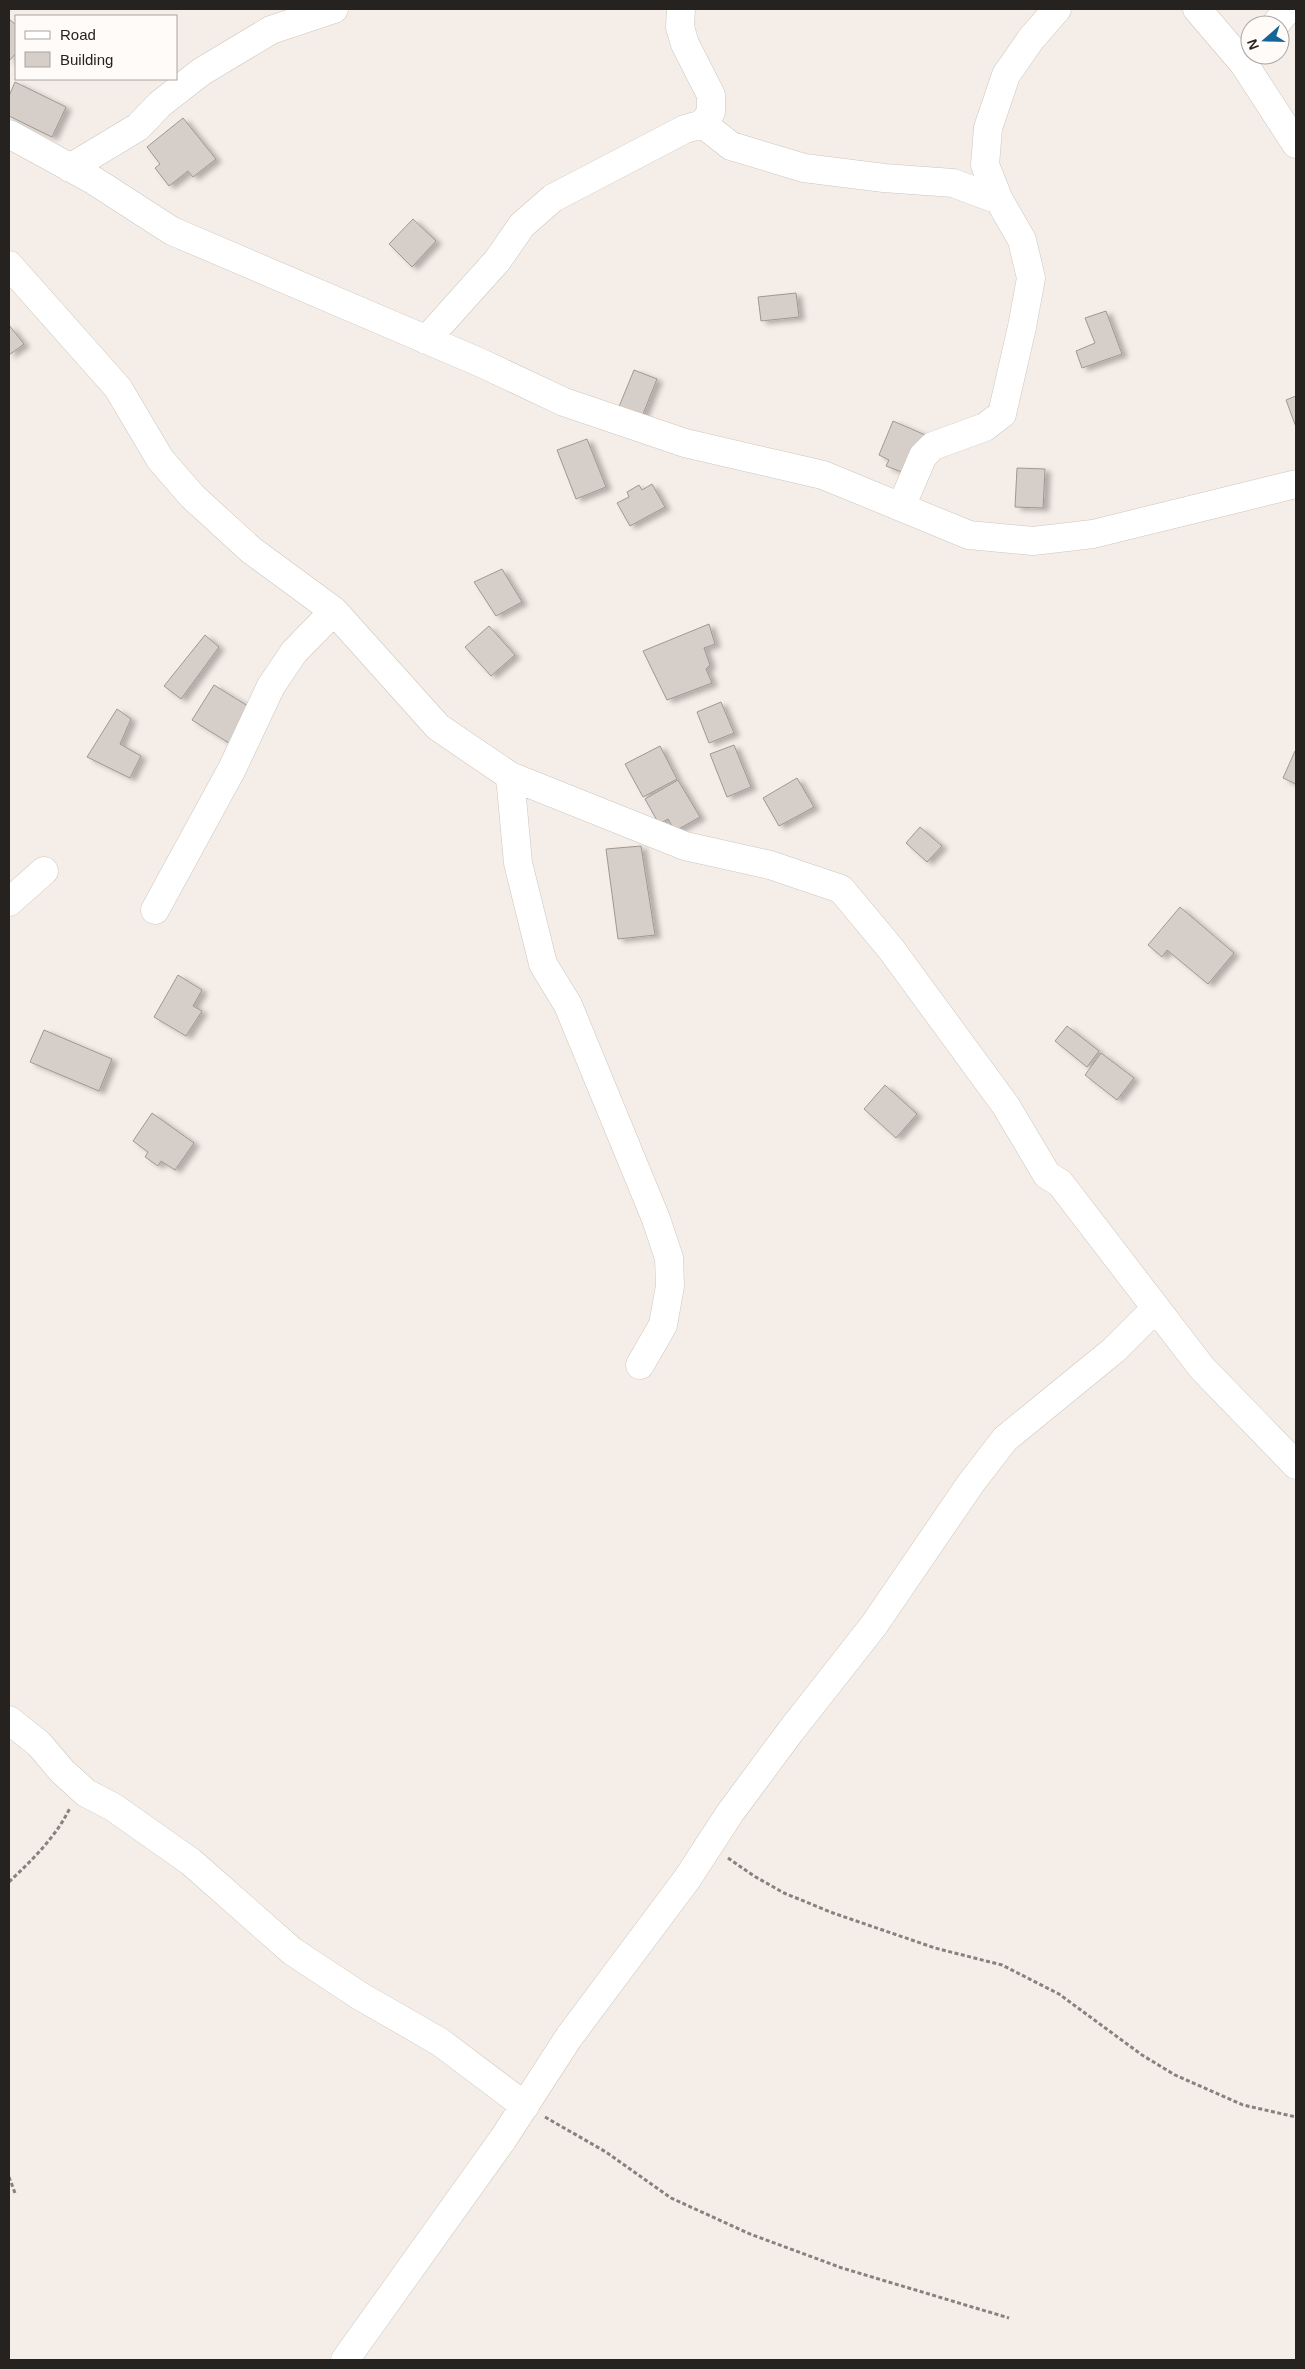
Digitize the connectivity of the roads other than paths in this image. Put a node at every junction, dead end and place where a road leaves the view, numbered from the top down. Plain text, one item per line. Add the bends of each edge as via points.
1 (334, 9) edge
2 (681, 9) edge
3 (1057, 9) edge
4 (1197, 9) edge
5 (1240, 52) edge
6 (1251, 65) edge
7 (703, 124) junction
8 (9, 134) edge
9 (1296, 144) edge
10 (70, 168) junction
11 (1000, 200) junction
12 (9, 265) edge
13 (426, 340) junction
14 (1296, 484) edge
15 (901, 506) junction
16 (334, 611) junction
17 (510, 776) junction
18 (44, 871) dead end
19 (9, 902) edge
20 (155, 910) dead end
21 (1156, 1308) junction
22 (640, 1365) dead end
23 (1296, 1465) edge
24 (9, 1720) edge
25 (525, 2106) junction
26 (345, 2360) edge

1 - 10 street via 271,30 201,72 160,104 138,127
2 - 7 street via 680,27 685,44 711,95 712,112
3 - 11 street via 1006,75 988,128 985,165
4 - 5 street
6 - 9 street
7 - 11 street via 731,146 804,168 953,183
7 - 13 street via 686,129 553,198 522,225 497,261
8 - 10 street
10 - 13 street via 172,231
11 - 15 street via 1022,240 1031,278 1002,414 985,427 933,446 923,456
12 - 16 street via 118,388 160,459 192,496 251,550
13 - 15 street via 564,402 684,443 823,476
14 - 15 street via 1093,534 1033,541 969,535
16 - 17 street via 438,727
16 - 20 street via 294,652 271,686 232,769
17 - 21 street via 685,846 770,865 841,889 892,949 1006,1106 1047,1174 1060,1184
17 - 22 street via 518,863 543,964 568,1006 669,1258 670,1286 663,1325
18 - 19 street
21 - 23 street via 1202,1368
21 - 25 street via 1114,1350 1005,1439 874,1625 790,1732 687,1879 569,2037
24 - 25 street via 39,1744 80,1788 191,1862 292,1951 360,1996 440,2042
25 - 26 street

